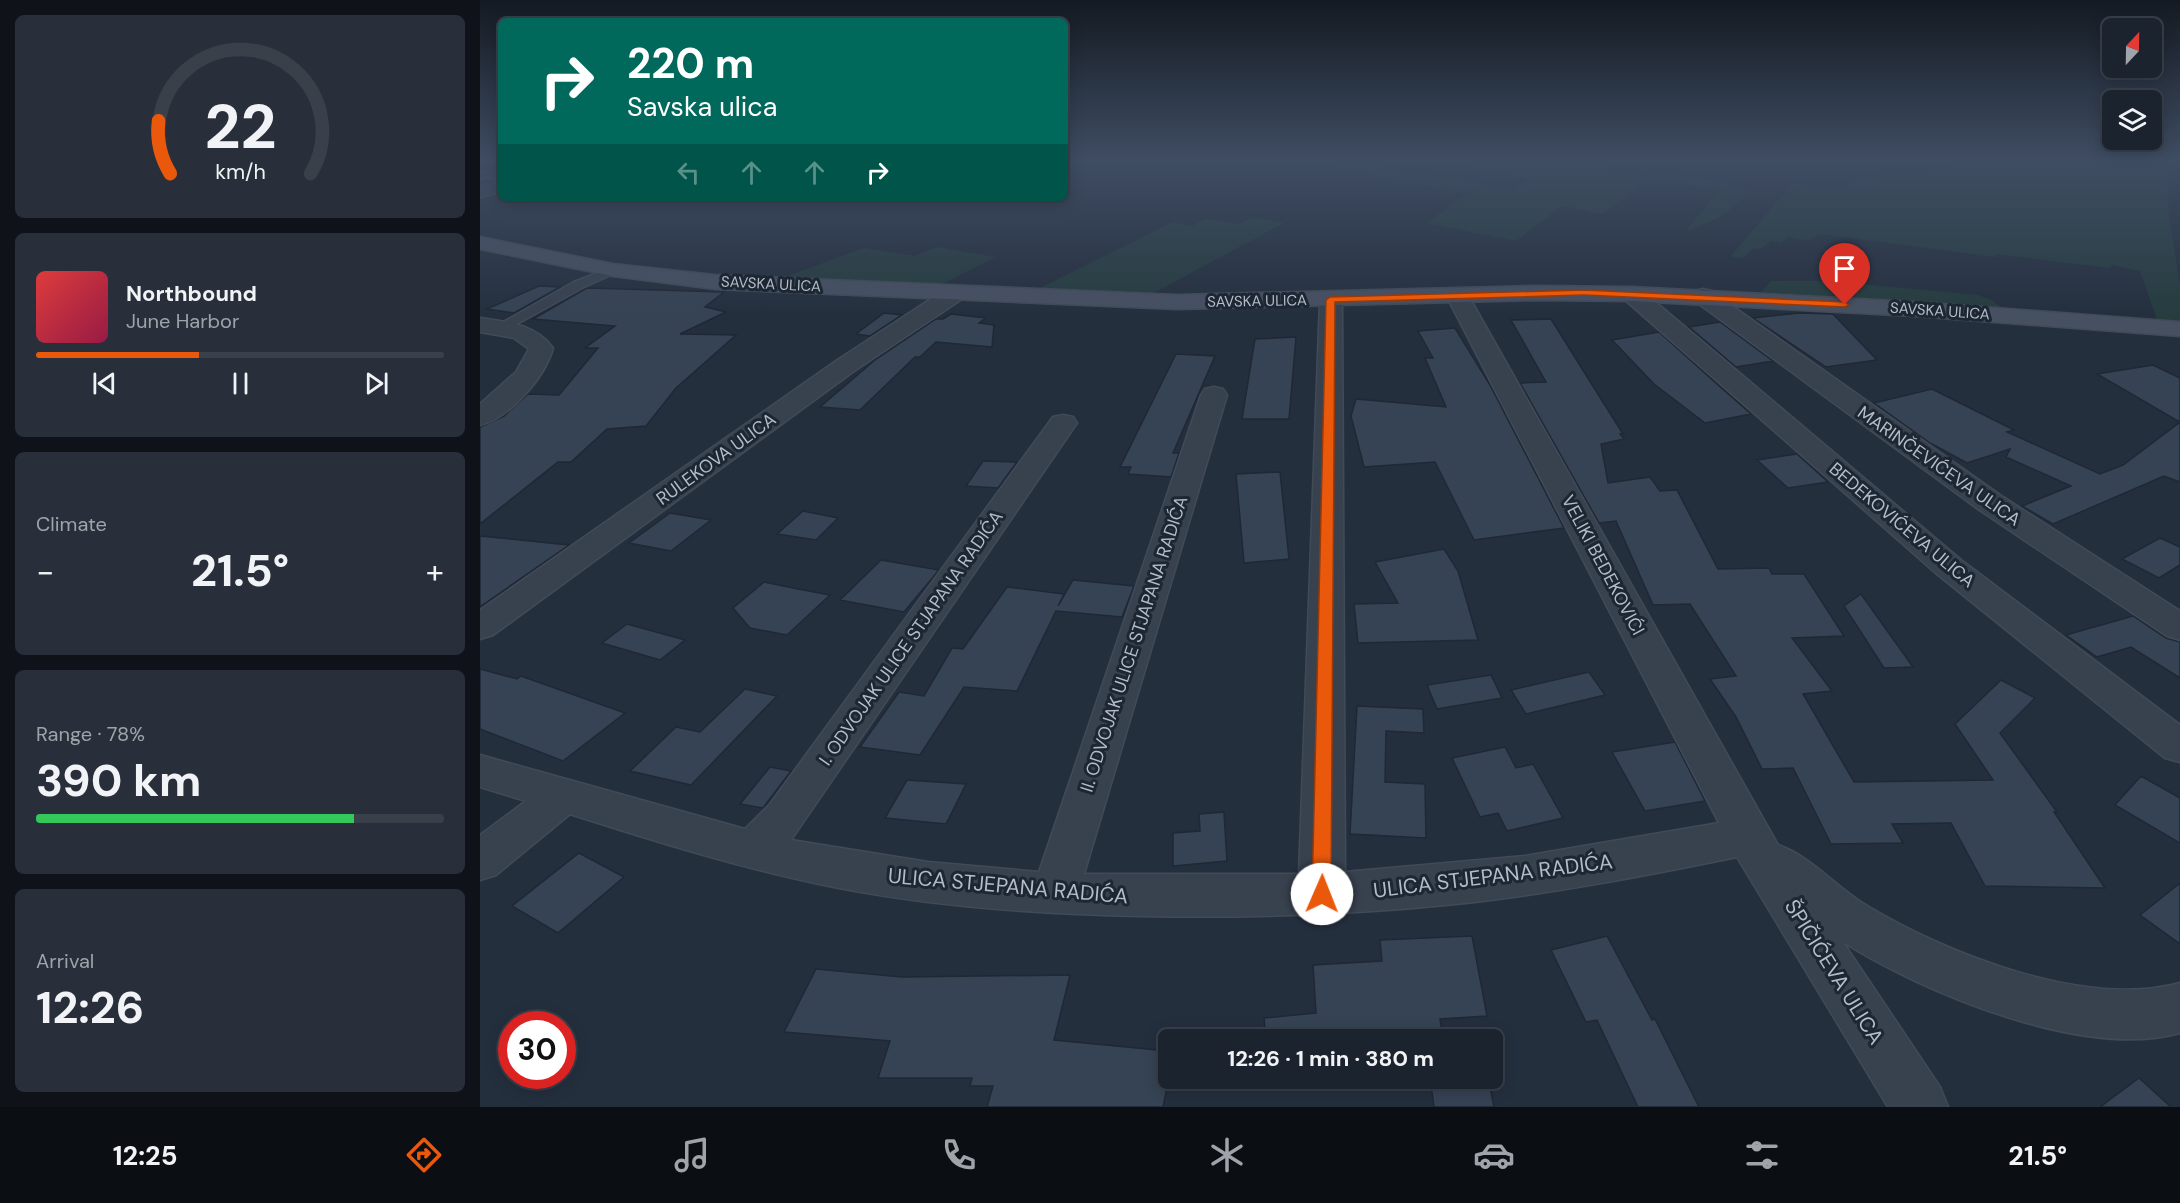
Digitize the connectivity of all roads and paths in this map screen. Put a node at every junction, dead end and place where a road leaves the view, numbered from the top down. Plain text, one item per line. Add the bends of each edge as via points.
1 (480, 243) edge
2 (613, 270) junction
3 (954, 294) junction
4 (1632, 294) junction
5 (1457, 295) junction
6 (1703, 296) junction
7 (1330, 300) junction
8 (490, 326) edge
9 (2180, 329) edge
10 (1214, 395) dead end
11 (480, 417) edge
12 (1063, 423) dead end
13 (480, 627) edge
14 (2180, 628) edge
15 (2180, 747) edge
16 (480, 771) edge
17 (564, 795) junction
18 (1748, 836) junction
19 (755, 849) junction
20 (480, 861) edge
21 (1054, 893) junction
22 (1322, 894) junction
23 (2180, 1008) edge
24 (1920, 1107) edge

1 - 2 street, SAVSKA ULICA
2 - 3 street, SAVSKA ULICA via 714,282
2 - 8 lane
3 - 7 street, SAVSKA ULICA via 1177,302
3 - 13 street, RULEKOVA ULICA via 845,366
4 - 5 street, SAVSKA ULICA
4 - 6 street, SAVSKA ULICA
4 - 15 street, BEDEKOVIĆEVA ULICA via 1949,567
5 - 7 street, SAVSKA ULICA
5 - 18 street, VELIKI BEDEKOVIĆI
6 - 9 street, SAVSKA ULICA
6 - 14 street, MARINČEVIĆEVA ULICA via 1971,489
7 - 22 street
8 - 11 street via 535,340 541,348 527,375
10 - 21 street, II. ODVOJAK ULICE STJAPANA RADIĆA
12 - 19 street, I. ODVOJAK ULICE STJAPANA RADIĆA via 786,816
16 - 17 street, ULICA STJEPANA RADIĆA
17 - 19 street, ULICA STJEPANA RADIĆA via 660,826
17 - 20 street
18 - 22 street, ULICA STJEPANA RADIĆA via 1620,861 1490,880
18 - 23 street via 1830,908 1889,943 1972,982 2041,1003 2114,1014
18 - 24 street, ŠPIČIĆEVA ULICA
19 - 21 street, ULICA STJEPANA RADIĆA via 834,868 921,882
21 - 22 street, ULICA STJEPANA RADIĆA via 1146,897

